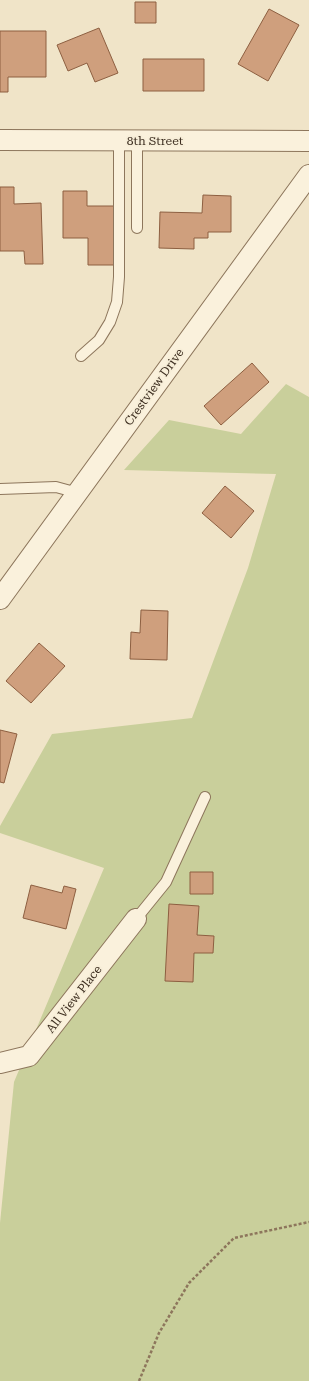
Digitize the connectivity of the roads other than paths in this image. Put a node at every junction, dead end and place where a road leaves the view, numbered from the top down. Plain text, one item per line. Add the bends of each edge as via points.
1 (0, 140) edge
2 (128, 140) junction
3 (309, 141) edge
4 (309, 175) edge
5 (137, 228) dead end
6 (81, 356) dead end
7 (0, 489) edge
8 (78, 493) junction
9 (0, 599) edge
10 (205, 797) dead end
11 (136, 919) joint
12 (0, 1062) edge

1 - 2 street, 8th Street
2 - 3 street, 8th Street
2 - 5 lane
2 - 6 lane via 116,302 110,322 99,340
4 - 8 street, Crestview Drive
7 - 8 lane via 56,487
8 - 9 street, Crestview Drive
10 - 11 lane via 166,882
11 - 12 street, All View Place via 30,1056

